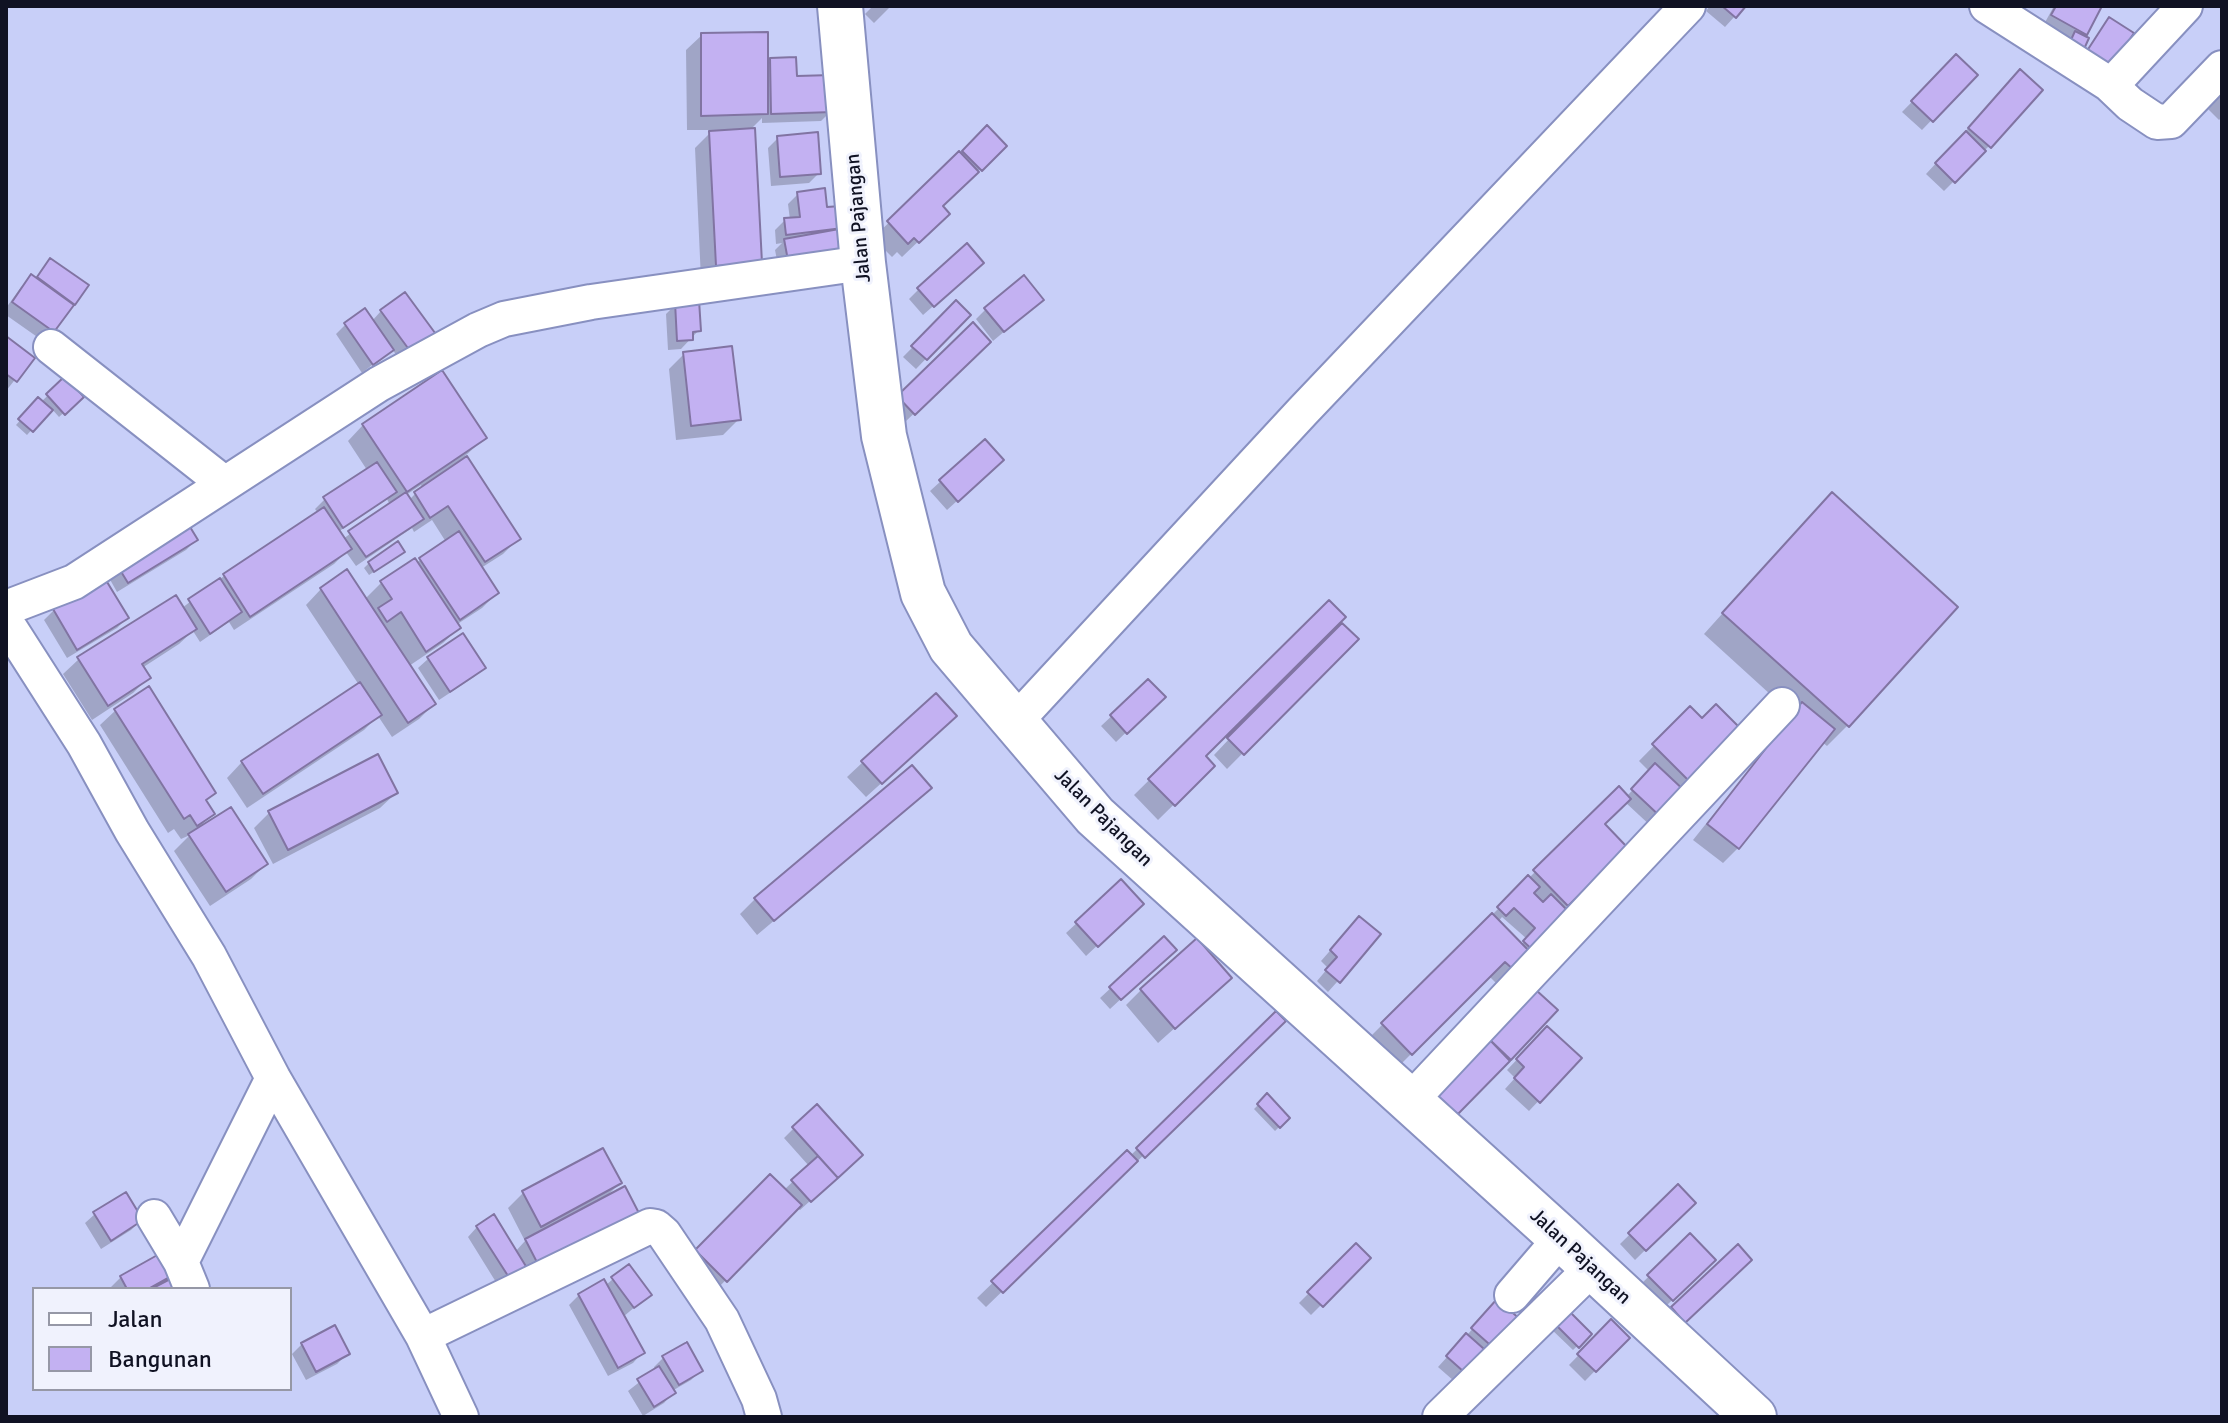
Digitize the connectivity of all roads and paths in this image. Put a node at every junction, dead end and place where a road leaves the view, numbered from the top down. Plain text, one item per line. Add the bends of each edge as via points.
1 (840, 6) edge
2 (1688, 6) edge
3 (1987, 6) edge
4 (2185, 6) edge
5 (2222, 68) edge
6 (2109, 84) junction
7 (863, 263) junction
8 (51, 347) dead end
9 (225, 484) junction
10 (6, 608) edge
11 (6, 622) edge
12 (1782, 705) dead end
13 (1014, 723) junction
14 (273, 1078) junction
15 (1409, 1102) junction
16 (154, 1217) dead end
17 (1577, 1253) junction
18 (187, 1275) edge
19 (1512, 1295) dead end
20 (423, 1336) junction
21 (461, 1417) edge
22 (764, 1417) edge
23 (1440, 1417) edge
24 (1754, 1417) edge

1 - 7 main road, Jalan Pajangan
2 - 13 street
3 - 6 street
4 - 6 street
5 - 6 street via 2171,121 2157,122
7 - 9 street via 504,319 379,384
7 - 13 main road, Jalan Pajangan via 884,436 923,593 951,647
8 - 9 street
9 - 10 street via 74,582
11 - 14 street via 209,956
12 - 15 street
13 - 15 main road, Jalan Pajangan via 1095,816
14 - 18 street
14 - 20 street
15 - 17 main road, Jalan Pajangan
16 - 18 street
17 - 19 street
17 - 23 street
17 - 24 main road, Jalan Pajangan
20 - 21 street
20 - 22 street via 656,1227 722,1320

